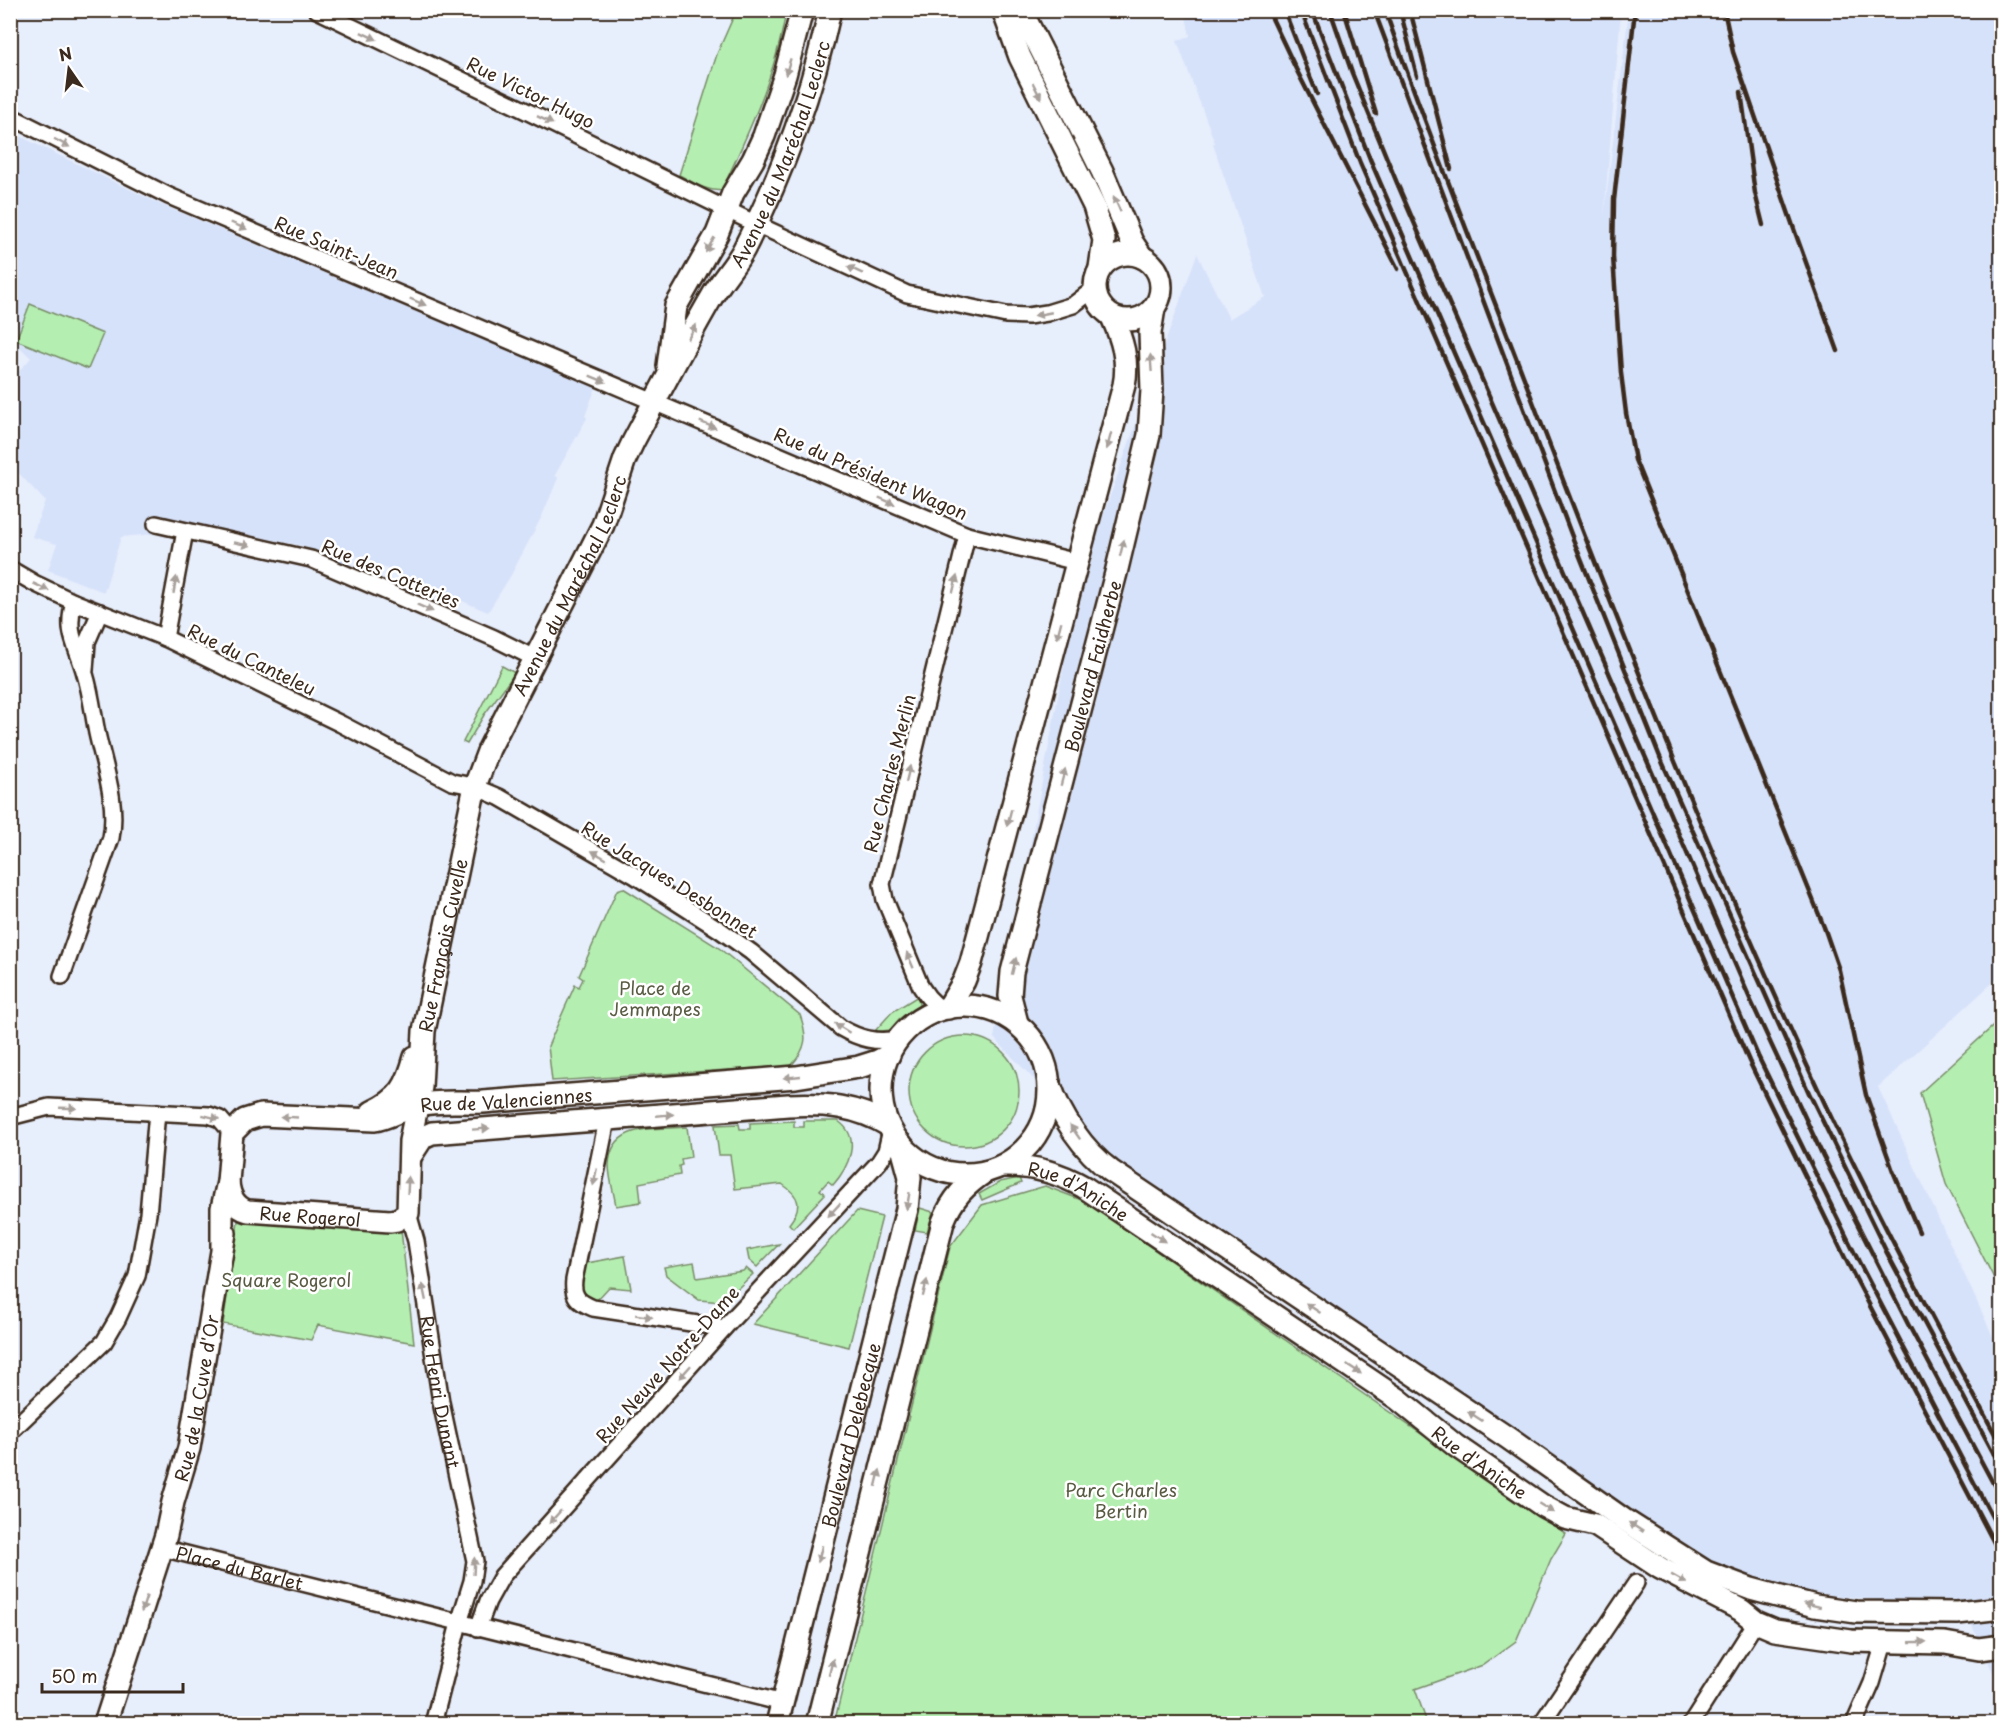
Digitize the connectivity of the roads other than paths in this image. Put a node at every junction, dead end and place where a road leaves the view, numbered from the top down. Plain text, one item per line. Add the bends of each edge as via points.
1 (317, 10) edge
2 (802, 10) edge
3 (830, 10) edge
4 (998, 10) edge
5 (1003, 10) edge
6 (1021, 10) edge
7 (1012, 38) junction
8 (10, 116) edge
9 (728, 209) junction
10 (756, 224) junction
11 (1142, 257) junction
12 (1100, 268) junction
13 (1094, 289) junction
14 (1154, 308) junction
15 (1112, 317) junction
16 (659, 393) junction
17 (156, 525) dead end
18 (185, 531) junction
19 (967, 535) junction
20 (1077, 562) junction
21 (10, 569) edge
22 (74, 602) junction
23 (100, 612) junction
24 (165, 638) junction
25 (534, 658) junction
26 (85, 673) junction
27 (475, 786) junction
28 (62, 976) dead end
29 (944, 1008) junction
30 (1017, 1023) junction
31 (424, 1031) junction
32 (893, 1047) junction
33 (1050, 1085) junction
34 (417, 1105) junction
35 (157, 1112) junction
36 (10, 1117) edge
37 (348, 1119) junction
38 (607, 1120) junction
39 (232, 1133) junction
40 (893, 1133) junction
41 (409, 1158) junction
42 (994, 1169) junction
43 (228, 1182) junction
44 (252, 1212) junction
45 (408, 1213) junction
46 (222, 1247) junction
47 (724, 1329) junction
48 (10, 1432) edge
49 (162, 1548) junction
50 (1636, 1583) dead end
51 (1997, 1609) edge
52 (459, 1623) junction
53 (1756, 1623) junction
54 (478, 1628) junction
55 (1884, 1643) junction
56 (2001, 1646) edge
57 (783, 1703) junction
58 (105, 1724) edge
59 (433, 1724) edge
60 (777, 1724) edge
61 (817, 1724) edge
62 (1541, 1724) edge
63 (1691, 1724) edge
64 (1854, 1724) edge

1 -> 9 street, Rue Victor Hugo
2 -> 9 main road, Avenue du Maréchal Leclerc via 772,117
3 - 10 main road, Avenue du Maréchal Leclerc via 805,106
4 - 7 street
5 - 7 main road
11 -> 6 main road
7 -> 12 main road via 1094,206 1104,240
8 -> 16 street, Rue Saint-Jean via 169,196
9 - 10 street, Rue Victor Hugo
9 -> 16 main road, Avenue du Maréchal Leclerc via 676,306
13 -> 10 street, Rue Victor Hugo via 1080,301 1058,310 1028,316 1006,315 907,294
16 -> 10 main road, Avenue du Maréchal Leclerc
11 - 12 main road via 1121,255
11 - 14 main road via 1155,267 1161,280
12 - 13 main road
13 - 15 main road via 1099,304
14 - 15 main road via 1133,320
30 -> 14 main road, Boulevard Faidherbe via 1010,996 1012,972 1149,435 1150,333
15 -> 20 main road via 1124,352 1125,378
16 -> 19 street, Rue du Président Wagon
16 - 25 main road, Avenue du Maréchal Leclerc via 625,459 603,525
17 - 18 street, Rue des Cotteries
24 -> 18 street
18 -> 25 street, Rue des Cotteries via 323,563
19 - 20 street, Rue du Président Wagon
29 -> 19 street, Rue Charles Merlin via 932,1002 921,987 882,884
20 -> 29 main road via 971,963 964,981
21 -> 22 street, Rue du Canteleu
22 - 23 street, Rue du Canteleu
22 - 26 street via 70,628
23 - 24 street, Rue du Canteleu
23 - 26 street via 87,642
24 - 27 street, Rue du Canteleu via 452,782
25 - 27 main road, Avenue du Maréchal Leclerc
26 - 28 street via 110,790 112,830
27 - 31 main road, Rue François Cuvelle
32 -> 27 street, Rue Jacques Desbonnet via 841,1028 727,934 634,875
29 - 30 main road via 987,1008
29 - 32 main road via 919,1019
30 - 33 main road via 1041,1053
31 - 34 main road, Rue François Cuvelle
31 - 37 main road via 410,1077 401,1092 379,1109
32 -> 34 main road, Rue de Valenciennes via 878,1061 859,1067 796,1077
32 - 40 main road via 883,1070 881,1088 882,1107
33 - 42 main road via 1047,1111 1037,1135 1025,1150
51 -> 33 main road, Rue d'Aniche via 1941,1614 1832,1609 1752,1589 1693,1565 1111,1171 1074,1131
34 - 37 main road, Rue de Valenciennes via 384,1118
34 - 41 main road, Rue Henri Dunant
36 -> 35 street via 49,1107
35 -> 39 street via 213,1115
35 - 48 street via 148,1214 137,1276 118,1318 104,1341
37 -> 39 main road, Rue de Valenciennes via 261,1115 245,1120
38 -> 40 main road, Rue de Valenciennes via 808,1104 854,1109 868,1114
41 -> 38 main road, Rue de Valenciennes via 423,1137 438,1132
38 -> 47 street via 574,1294 593,1308
39 - 43 main road, Rue de la Cuve d'Or
40 - 42 main road via 917,1159 942,1171 964,1174
40 -> 47 street, Rue Neuve Notre-Dame via 879,1162
40 -> 57 main road, Boulevard Delebecque via 910,1177 907,1209
45 -> 41 main road, Rue Henri Dunant
42 -> 53 main road, Rue d'Aniche via 1041,1170 1084,1187 1398,1399 1456,1446 1543,1506 1564,1518 1594,1525
61 -> 42 main road via 943,1222 959,1194
43 - 44 main road, Rue Rogerol via 235,1202 242,1210
43 - 46 main road, Rue de la Cuve d'Or via 222,1208
44 - 45 main road, Rue Rogerol via 390,1221
44 - 46 main road, Rue de la Cuve d'Or via 229,1223
52 -> 45 street, Rue Henri Dunant via 475,1561 441,1402 416,1241
46 - 49 main road, Rue de la Cuve d'Or via 189,1448
47 -> 54 street, Rue Neuve Notre-Dame via 502,1576
49 - 52 street, Place du Barlet
49 -> 58 main road, Place du Barlet
50 - 62 street
52 - 54 street, Place du Barlet
52 - 59 street
53 - 55 main road, Rue d'Aniche via 1793,1634
53 - 63 street
54 - 57 street, Place du Barlet
55 -> 56 main road, Rue d'Aniche
55 - 64 street
57 - 60 main road, Boulevard Delebecque

